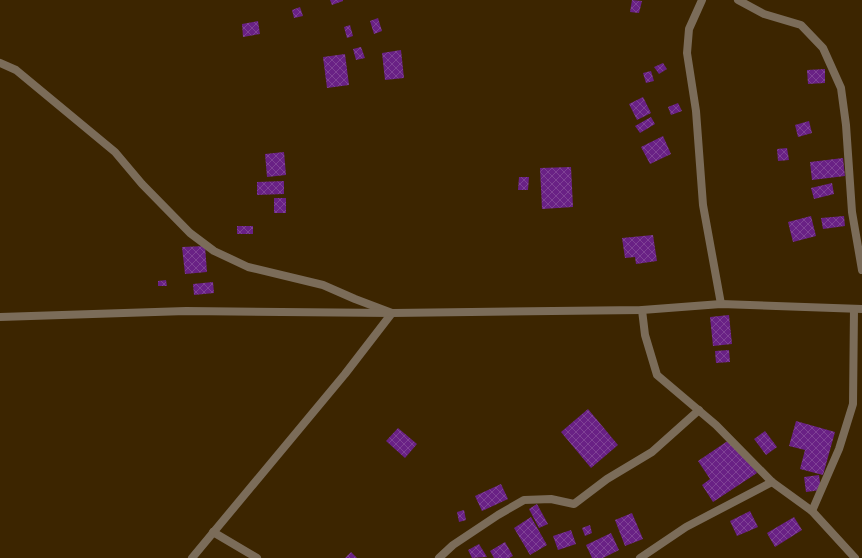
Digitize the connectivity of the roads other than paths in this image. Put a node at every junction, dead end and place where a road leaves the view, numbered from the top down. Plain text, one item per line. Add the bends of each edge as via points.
1 (702, 0) edge
2 (738, 0) edge
3 (0, 63) edge
4 (862, 270) edge
5 (721, 304) junction
6 (858, 309) edge
7 (642, 310) junction
8 (392, 313) junction
9 (0, 317) edge
10 (699, 410) junction
11 (772, 482) junction
12 (812, 511) junction
13 (213, 532) junction
14 (192, 558) edge
15 (256, 558) edge
16 (439, 558) edge
17 (640, 558) edge
18 (855, 558) edge

1 - 5 street via 690,29 687,53 696,111 704,205
2 - 4 street via 764,14 801,24 823,48 841,88 852,212
3 - 8 street via 16,70 116,152 142,184 190,233 214,251 248,267 324,285
5 - 6 street
5 - 7 street
6 - 12 street via 853,404 838,449
7 - 8 street
7 - 10 street via 645,335 657,375
8 - 9 street via 186,311
8 - 13 street via 345,374
10 - 11 street
10 - 16 street via 652,452 574,504 551,499 524,500 453,545
11 - 12 street
11 - 17 street via 686,527
12 - 18 street
13 - 14 street
13 - 15 street

